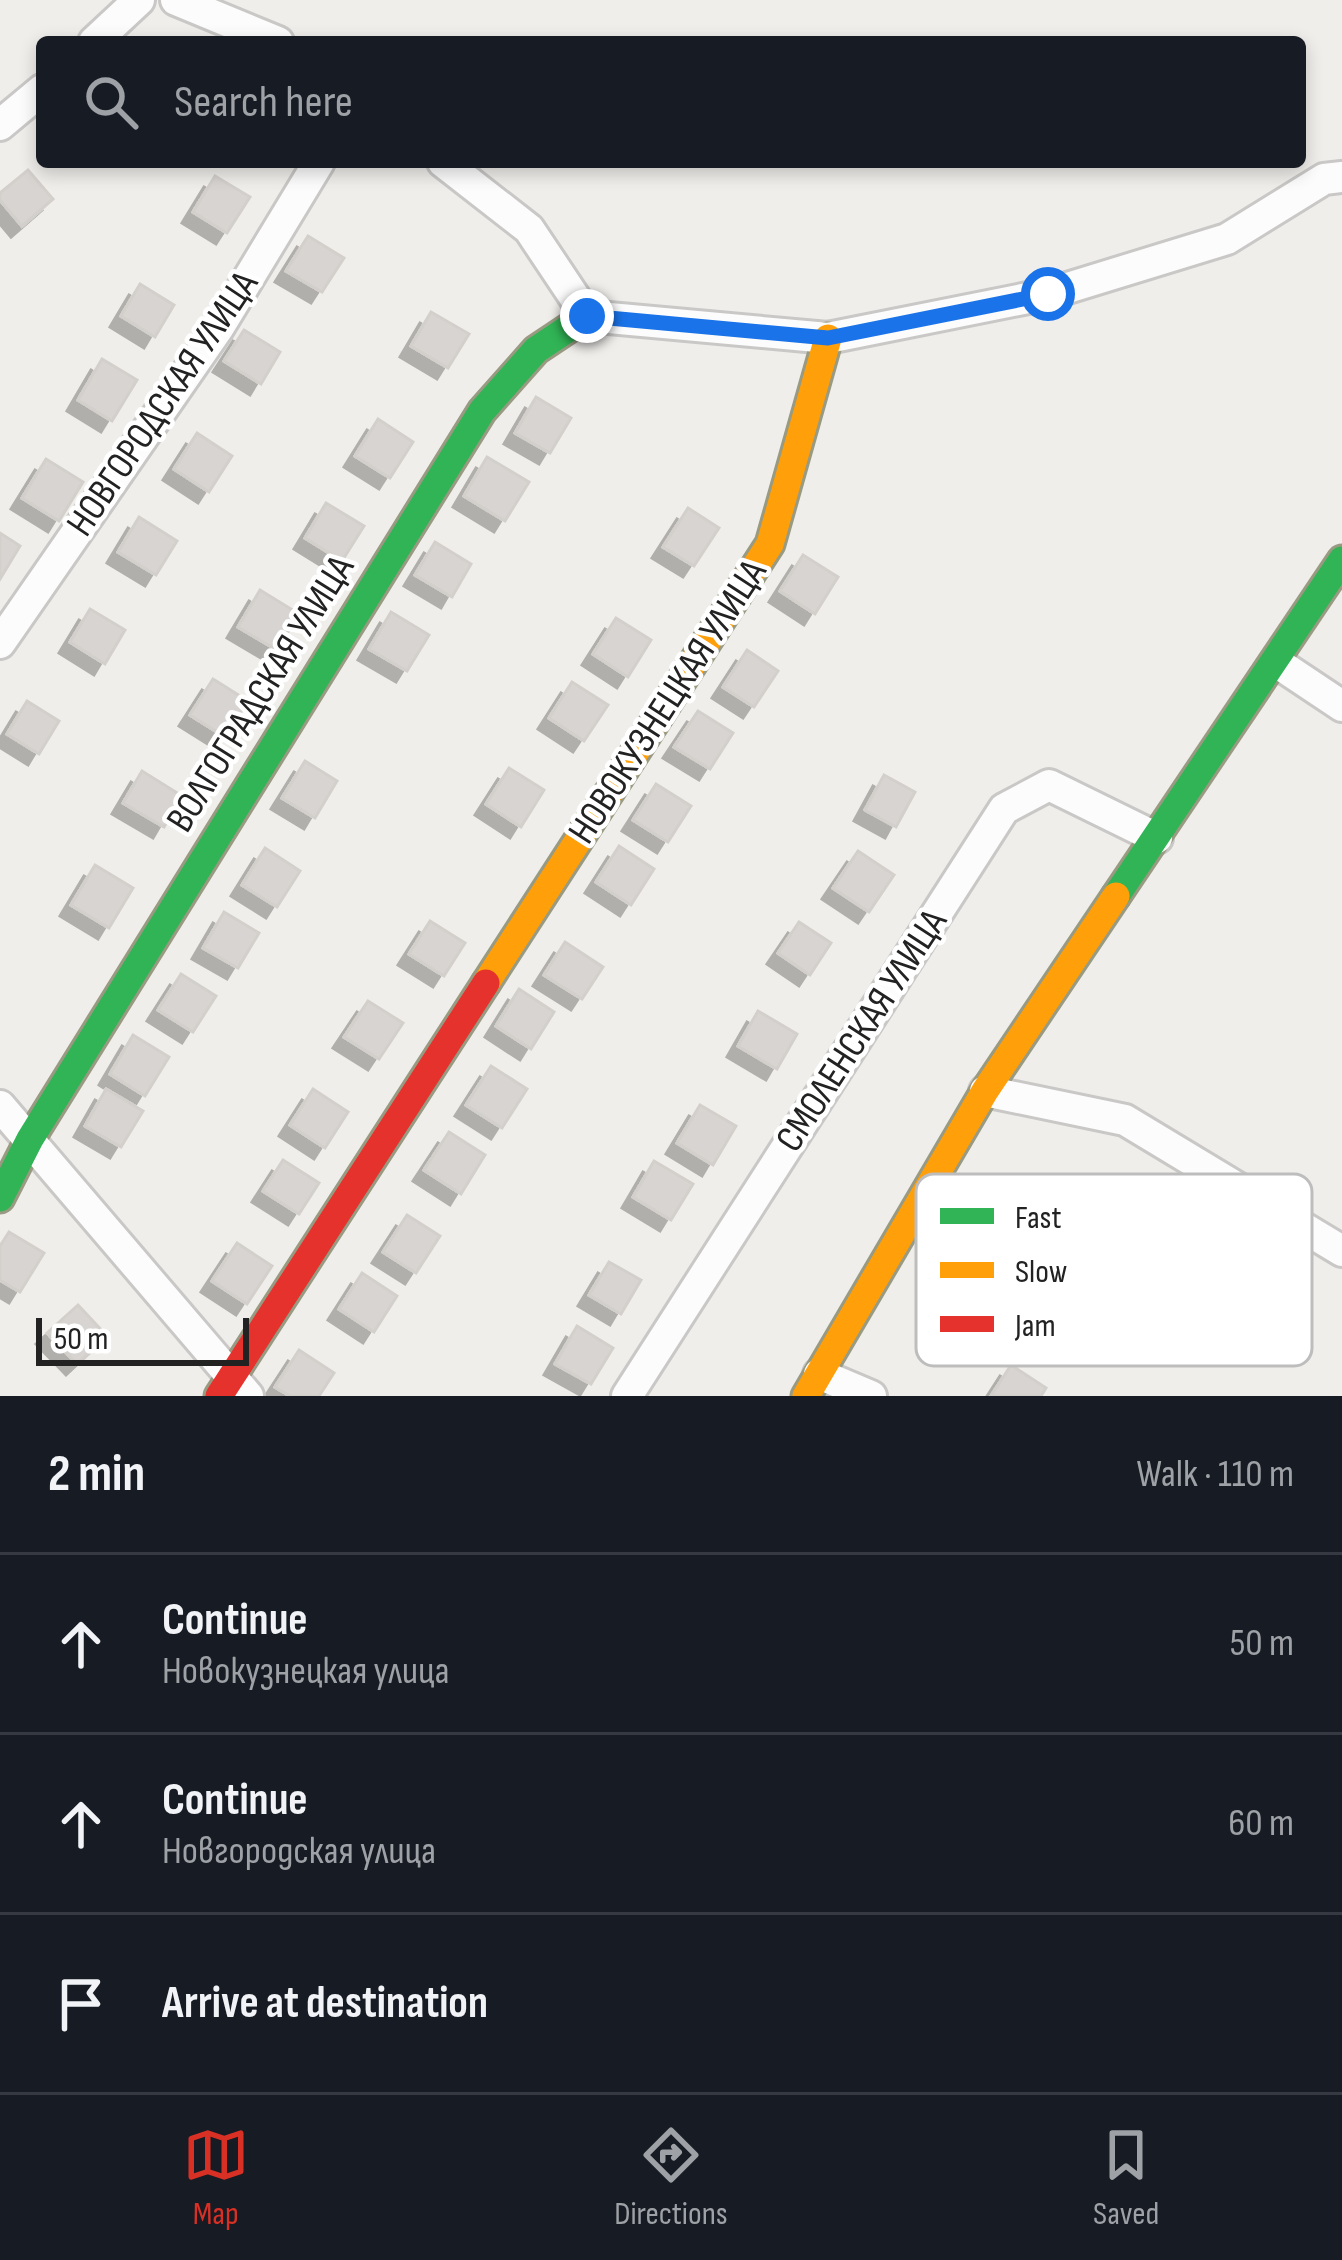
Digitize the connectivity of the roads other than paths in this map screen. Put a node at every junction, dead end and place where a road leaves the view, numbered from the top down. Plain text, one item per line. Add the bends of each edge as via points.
1 (139, 0) edge
2 (176, 0) edge
3 (100, 36) edge
4 (263, 36) edge
5 (36, 95) edge
6 (0, 125) edge
7 (315, 168) edge
8 (451, 168) edge
9 (1342, 176) edge
10 (587, 316) junction
11 (828, 338) junction
12 (1342, 560) edge
13 (0, 643) edge
14 (1276, 662) junction
15 (1342, 706) edge
16 (1157, 838) junction
17 (986, 1091) junction
18 (0, 1106) edge
19 (30, 1139) junction
20 (937, 1174) edge
21 (1214, 1174) edge
22 (0, 1198) edge
23 (916, 1210) edge
24 (1312, 1233) edge
25 (1342, 1251) edge
26 (813, 1385) edge
27 (233, 1389) edge
28 (627, 1396) edge
29 (871, 1396) edge

1 - 3 street
2 - 4 street
5 - 6 street
7 - 13 street, НОВГОРОДСКАЯ УЛИЦА via 219,327
8 - 10 street via 529,230
9 - 11 street via 1324,179 1227,239 1048,294
10 - 11 street
10 - 19 street, ВОЛГОГРАДСКАЯ УЛИЦА via 536,350 482,411
11 - 27 street, НОВОКУЗНЕЦКАЯ УЛИЦА via 770,544
12 - 14 street
14 - 15 street
14 - 16 street
16 - 17 street
16 - 28 street, СМОЛЕНСКАЯ УЛИЦА via 1049,785 1004,809
17 - 20 street
17 - 21 street via 1125,1120
18 - 19 street
19 - 22 street, ВОЛГОГРАДСКАЯ УЛИЦА
19 - 27 street
23 - 26 street
24 - 25 street
26 - 29 street

